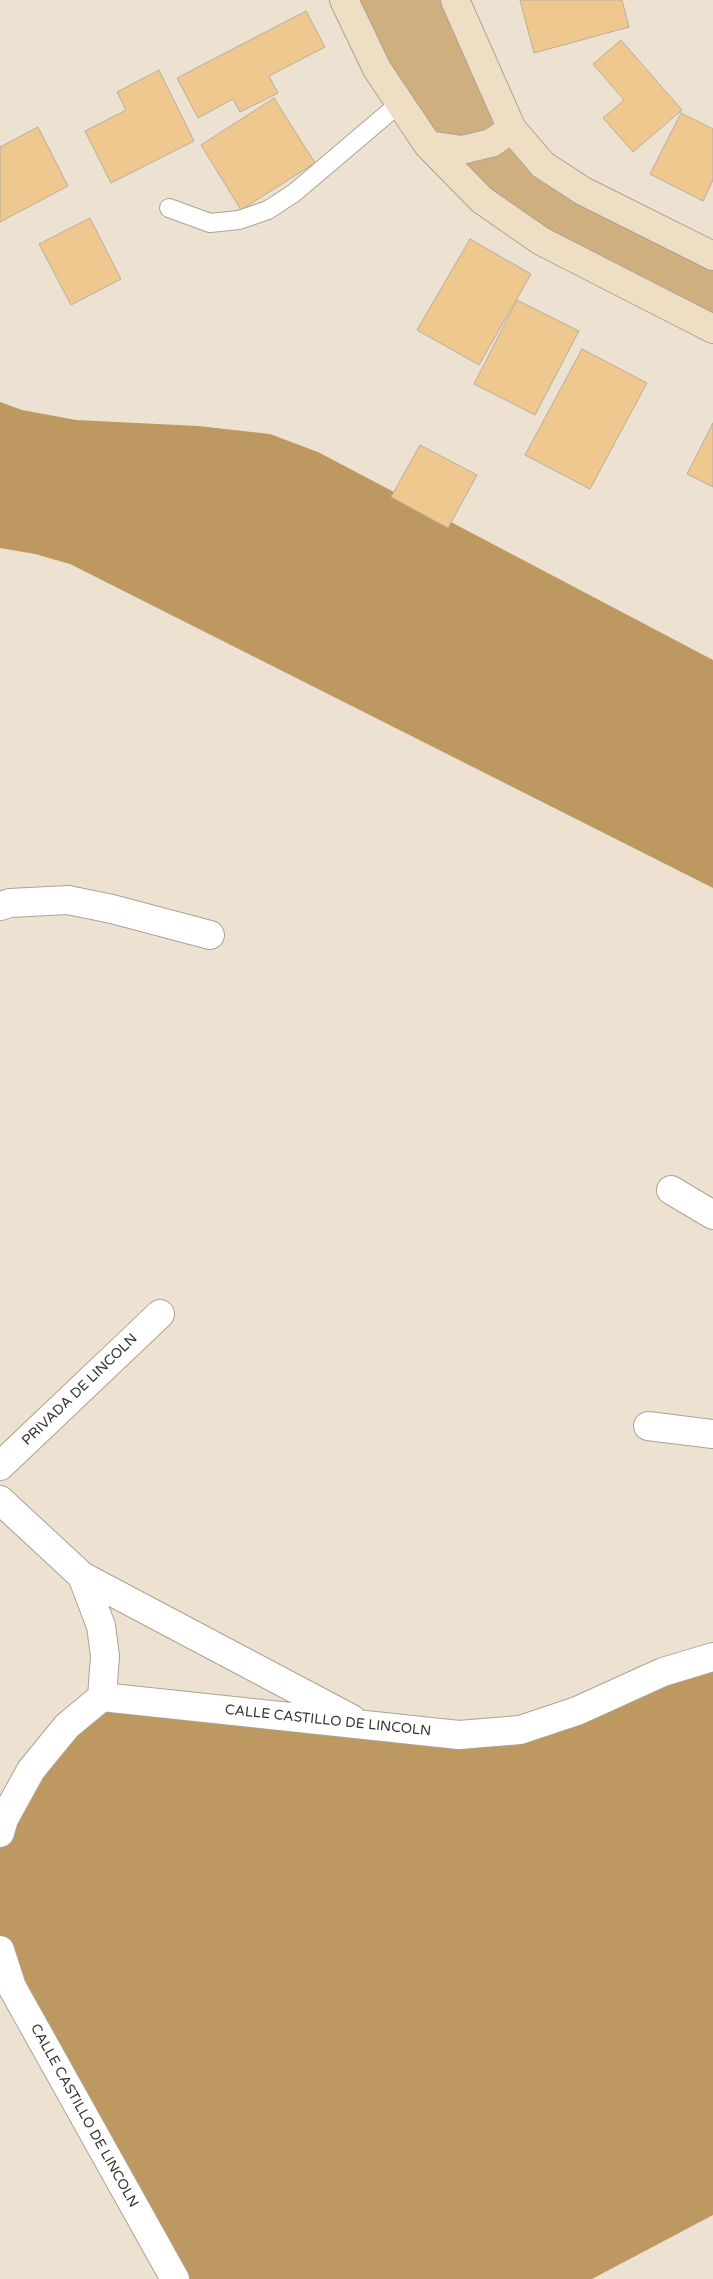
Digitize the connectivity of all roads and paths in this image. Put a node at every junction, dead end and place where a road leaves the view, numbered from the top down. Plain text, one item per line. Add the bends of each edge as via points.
1 (344, 0) edge
2 (455, 0) edge
3 (400, 104) junction
4 (512, 128) junction
5 (428, 145) junction
6 (169, 208) dead end
7 (713, 256) edge
8 (713, 329) edge
9 (0, 906) edge
10 (210, 935) dead end
11 (671, 1190) dead end
12 (713, 1216) edge
13 (160, 1314) dead end
14 (648, 1426) dead end
15 (713, 1434) edge
16 (0, 1466) edge
17 (0, 1500) edge
18 (82, 1576) junction
19 (713, 1657) edge
20 (102, 1697) junction
21 (366, 1726) junction
22 (0, 1833) edge
23 (0, 1950) edge
24 (175, 2279) edge

1 - 3 street via 377,69
2 - 4 street
3 - 5 street
3 - 6 lane via 294,193 268,210 239,220 210,223
4 - 5 street via 491,143 462,150
4 - 7 street via 543,165 583,191
5 - 8 street via 482,200 541,241
9 - 10 street via 68,900
11 - 12 street
13 - 16 street, PRIVADA DE LINCOLN
14 - 15 street
17 - 18 street
18 - 20 street via 101,1626 104,1656
18 - 21 street
19 - 21 street, CALLE CASTILLO DE LINCOLN via 663,1672 577,1711 520,1730 459,1735
20 - 21 street, CALLE CASTILLO DE LINCOLN
20 - 22 street via 67,1726 31,1770 4,1819
23 - 24 street, CALLE CASTILLO DE LINCOLN via 12,1987

